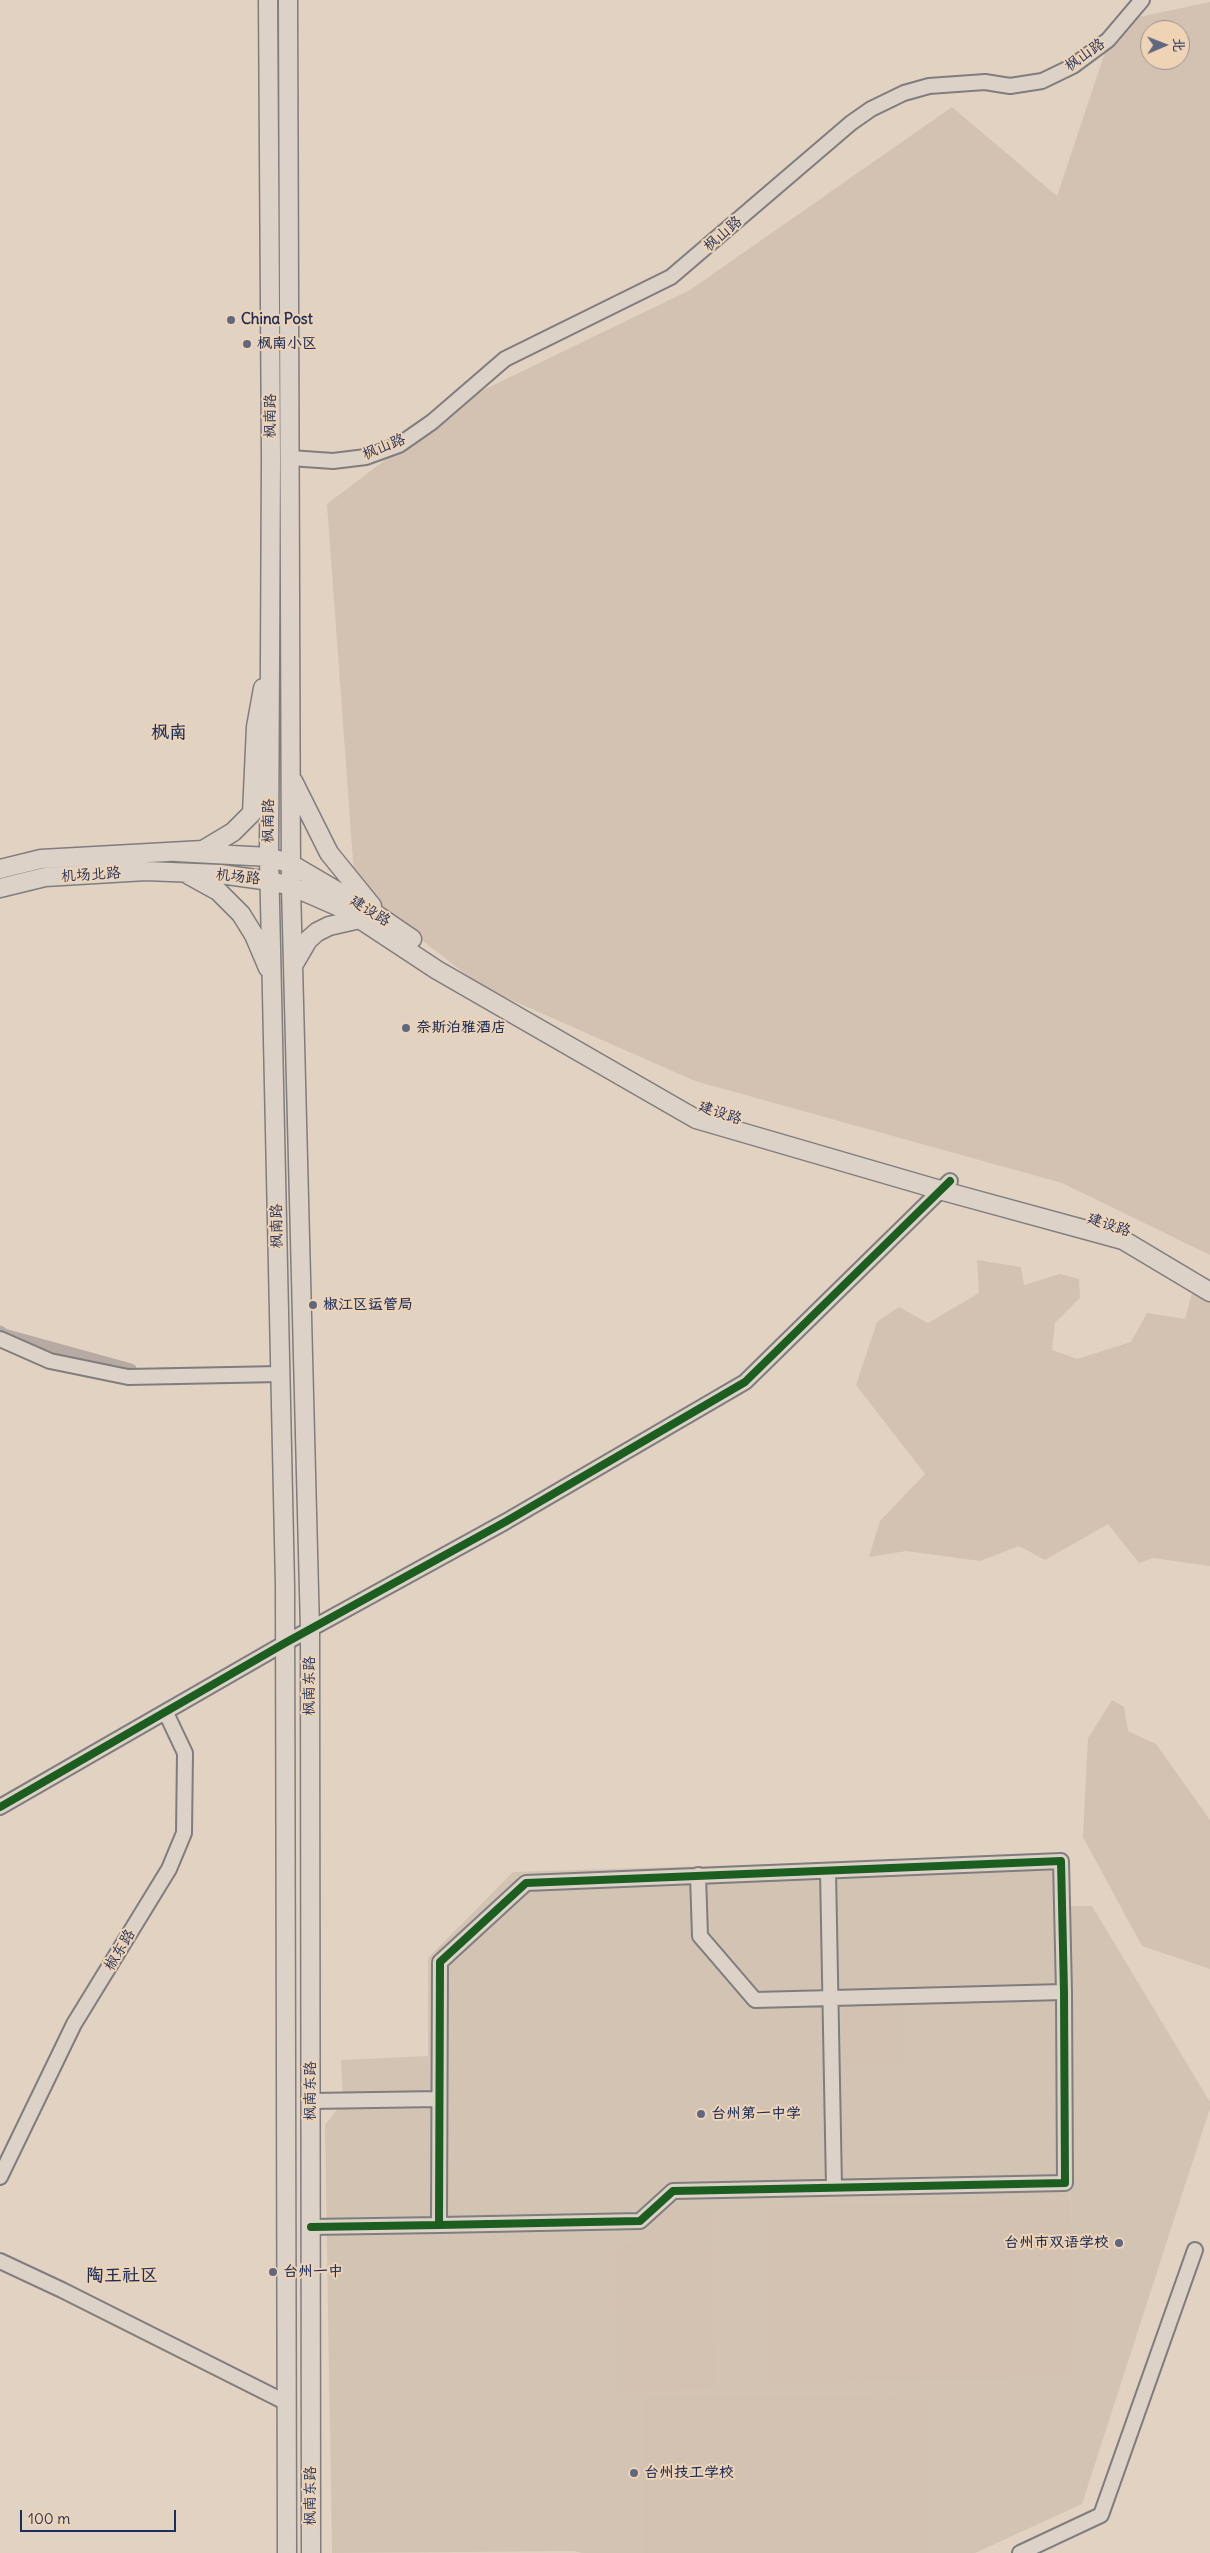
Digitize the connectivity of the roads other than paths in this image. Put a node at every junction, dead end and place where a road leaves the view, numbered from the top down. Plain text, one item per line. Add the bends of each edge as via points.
1 (268, 0) edge
2 (288, 0) edge
3 (1142, 0) edge
4 (290, 458) junction
5 (271, 666) junction
6 (291, 775) junction
7 (176, 852) junction
8 (269, 857) junction
9 (291, 864) junction
10 (0, 869) edge
11 (184, 873) junction
12 (270, 881) junction
13 (291, 886) junction
14 (0, 888) edge
15 (380, 916) junction
16 (360, 919) junction
17 (293, 967) junction
18 (272, 978) junction
19 (946, 1186) junction
20 (1210, 1278) edge
21 (1210, 1292) edge
22 (0, 1339) edge
23 (280, 1374) junction
24 (310, 1630) junction
25 (285, 1643) junction
26 (166, 1713) junction
27 (0, 1807) edge
28 (828, 1871) junction
29 (698, 1876) junction
30 (1064, 1992) junction
31 (832, 1998) junction
32 (439, 2099) junction
33 (311, 2101) junction
34 (0, 2177) edge
35 (834, 2187) junction
36 (439, 2225) junction
37 (311, 2227) junction
38 (1195, 2250) dead end
39 (0, 2262) edge
40 (287, 2403) junction
41 (287, 2553) edge
42 (312, 2553) edge
43 (1020, 2553) edge

1 - 5 main road, 枫南路
2 - 4 main road, 枫南路
3 - 4 street, 枫山路 via 1108,40 1073,66 1042,81 1010,86 985,82 929,86 904,93 871,109 671,277 505,359 432,422 399,444 366,457 333,461
4 - 6 main road, 枫南路
5 - 7 main road via 260,696 252,812 233,832 215,844 203,850
5 - 8 main road, 枫南路
6 - 9 main road, 枫南路
6 - 15 main road via 329,853
7 - 8 main road, 机场路
7 - 10 main road, 机场北路 via 41,859
8 - 9 main road, 建设路
8 - 12 main road, 枫南路
9 - 13 main road, 枫南路
9 - 15 main road, 建设路
11 - 12 main road, 机场路
11 - 14 main road, 机场北路 via 146,871 45,878
11 - 18 main road via 218,891 242,914
12 - 13 main road, 机场路
12 - 18 main road, 枫南路
13 - 16 main road, 建设路
13 - 17 main road, 枫南路
15 - 19 main road, 建设路 via 446,964 701,1110
16 - 17 main road via 328,926 317,932 308,940
16 - 19 main road, 建设路 via 437,970 696,1119
17 - 24 main road, 枫南路
18 - 23 main road, 枫南路
19 - 20 main road, 建设路 via 1127,1229
19 - 21 main road, 建设路 via 1123,1240
19 - 24 street via 745,1382 505,1522
22 - 23 street via 50,1361 128,1376
23 - 25 main road, 枫南路
24 - 25 street
24 - 33 main road, 枫南东路
25 - 26 street
25 - 40 main road, 枫南路
26 - 27 street
26 - 34 street, 椒东路 via 185,1753 184,1833 169,1869 74,2024
28 - 29 street
28 - 30 street via 1061,1861
28 - 31 street
29 - 31 street via 700,1936 755,2000
29 - 32 street via 526,1883 440,1962
30 - 31 street
30 - 35 street via 1065,2182
31 - 35 street
32 - 33 street
32 - 36 street
33 - 37 main road, 枫南东路
35 - 36 street via 673,2191 640,2221
36 - 37 street
37 - 42 main road, 枫南东路
38 - 43 street via 1101,2515
39 - 40 street
40 - 41 main road, 枫南路

